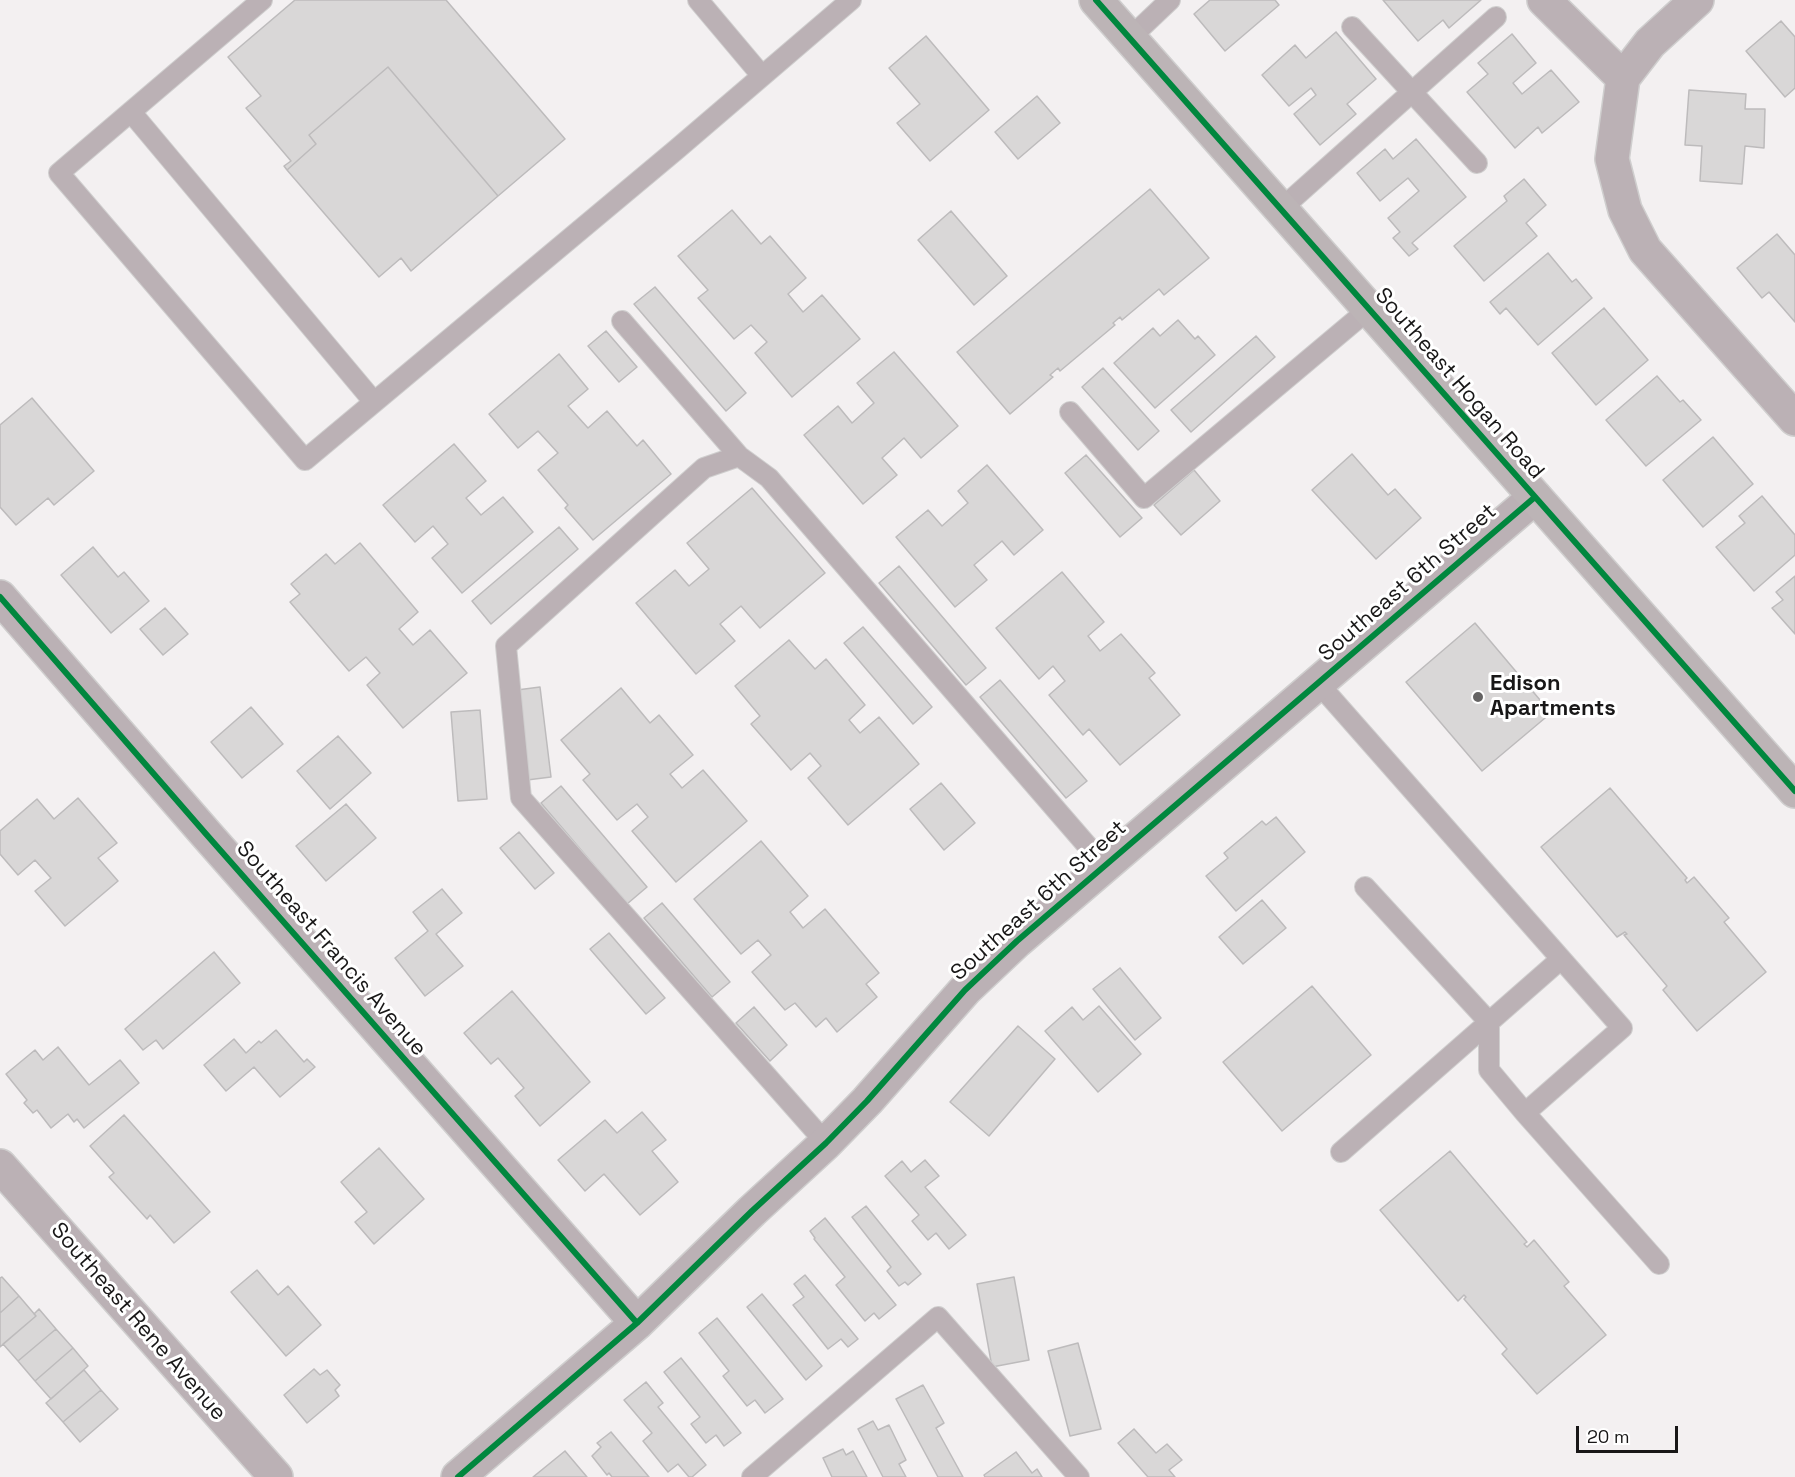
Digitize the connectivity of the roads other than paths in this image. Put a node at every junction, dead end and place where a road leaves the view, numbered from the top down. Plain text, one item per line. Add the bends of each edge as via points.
1 (262, 0) edge
2 (698, 0) edge
3 (851, 0) edge
4 (1096, 0) edge
5 (1170, 0) edge
6 (1544, 0) edge
7 (1697, 0) edge
8 (1496, 17) dead end
9 (1352, 27) dead end
10 (1130, 38) junction
11 (762, 76) junction
12 (1623, 78) junction
13 (1412, 92) junction
14 (131, 112) junction
15 (1477, 164) dead end
16 (1281, 209) junction
17 (1370, 309) junction
18 (622, 321) dead end
19 (374, 402) junction
20 (1070, 412) dead end
21 (1795, 419) edge
22 (739, 456) junction
23 (1535, 497) junction
24 (0, 597) edge
25 (1318, 683) junction
26 (1795, 791) edge
27 (1104, 866) junction
28 (1365, 887) dead end
29 (1561, 959) junction
30 (1489, 1023) junction
31 (1525, 1113) junction
32 (826, 1143) junction
33 (1341, 1152) dead end
34 (1, 1171) edge
35 (1659, 1264) dead end
36 (637, 1323) junction
37 (276, 1477) edge
38 (458, 1477) edge
39 (752, 1477) edge
40 (1079, 1477) edge

1 - 14 lane
2 - 11 lane
3 - 11 lane
4 - 10 main road, Southeast Hogan Road
5 - 10 lane
6 - 12 street
7 - 12 street via 1650,43
8 - 13 lane
9 - 13 lane
10 - 16 main road, Southeast Hogan Road
11 - 19 lane
12 - 21 street via 1612,159 1625,210 1645,250
13 - 15 lane
13 - 16 lane
14 - 19 lane
14 - 19 lane via 59,173 305,460
16 - 17 main road, Southeast Hogan Road
17 - 20 lane via 1144,498
17 - 23 main road, Southeast Hogan Road
18 - 22 lane
22 - 27 lane via 769,478
22 - 32 lane via 704,468 506,646 522,798
23 - 25 street, Southeast 6th Street
23 - 26 main road, Southeast Hogan Road
24 - 36 street, Southeast Francis Avenue
25 - 27 street, Southeast 6th Street
25 - 29 lane
27 - 32 street, Southeast 6th Street via 965,990
28 - 30 lane
29 - 30 lane
29 - 31 lane via 1622,1028
30 - 31 lane via 1489,1070
30 - 33 lane
31 - 35 lane
32 - 36 street, Southeast 6th Street
34 - 37 street, Southeast Rene Avenue
36 - 38 street, Southeast 6th Street
39 - 40 lane via 938,1317

